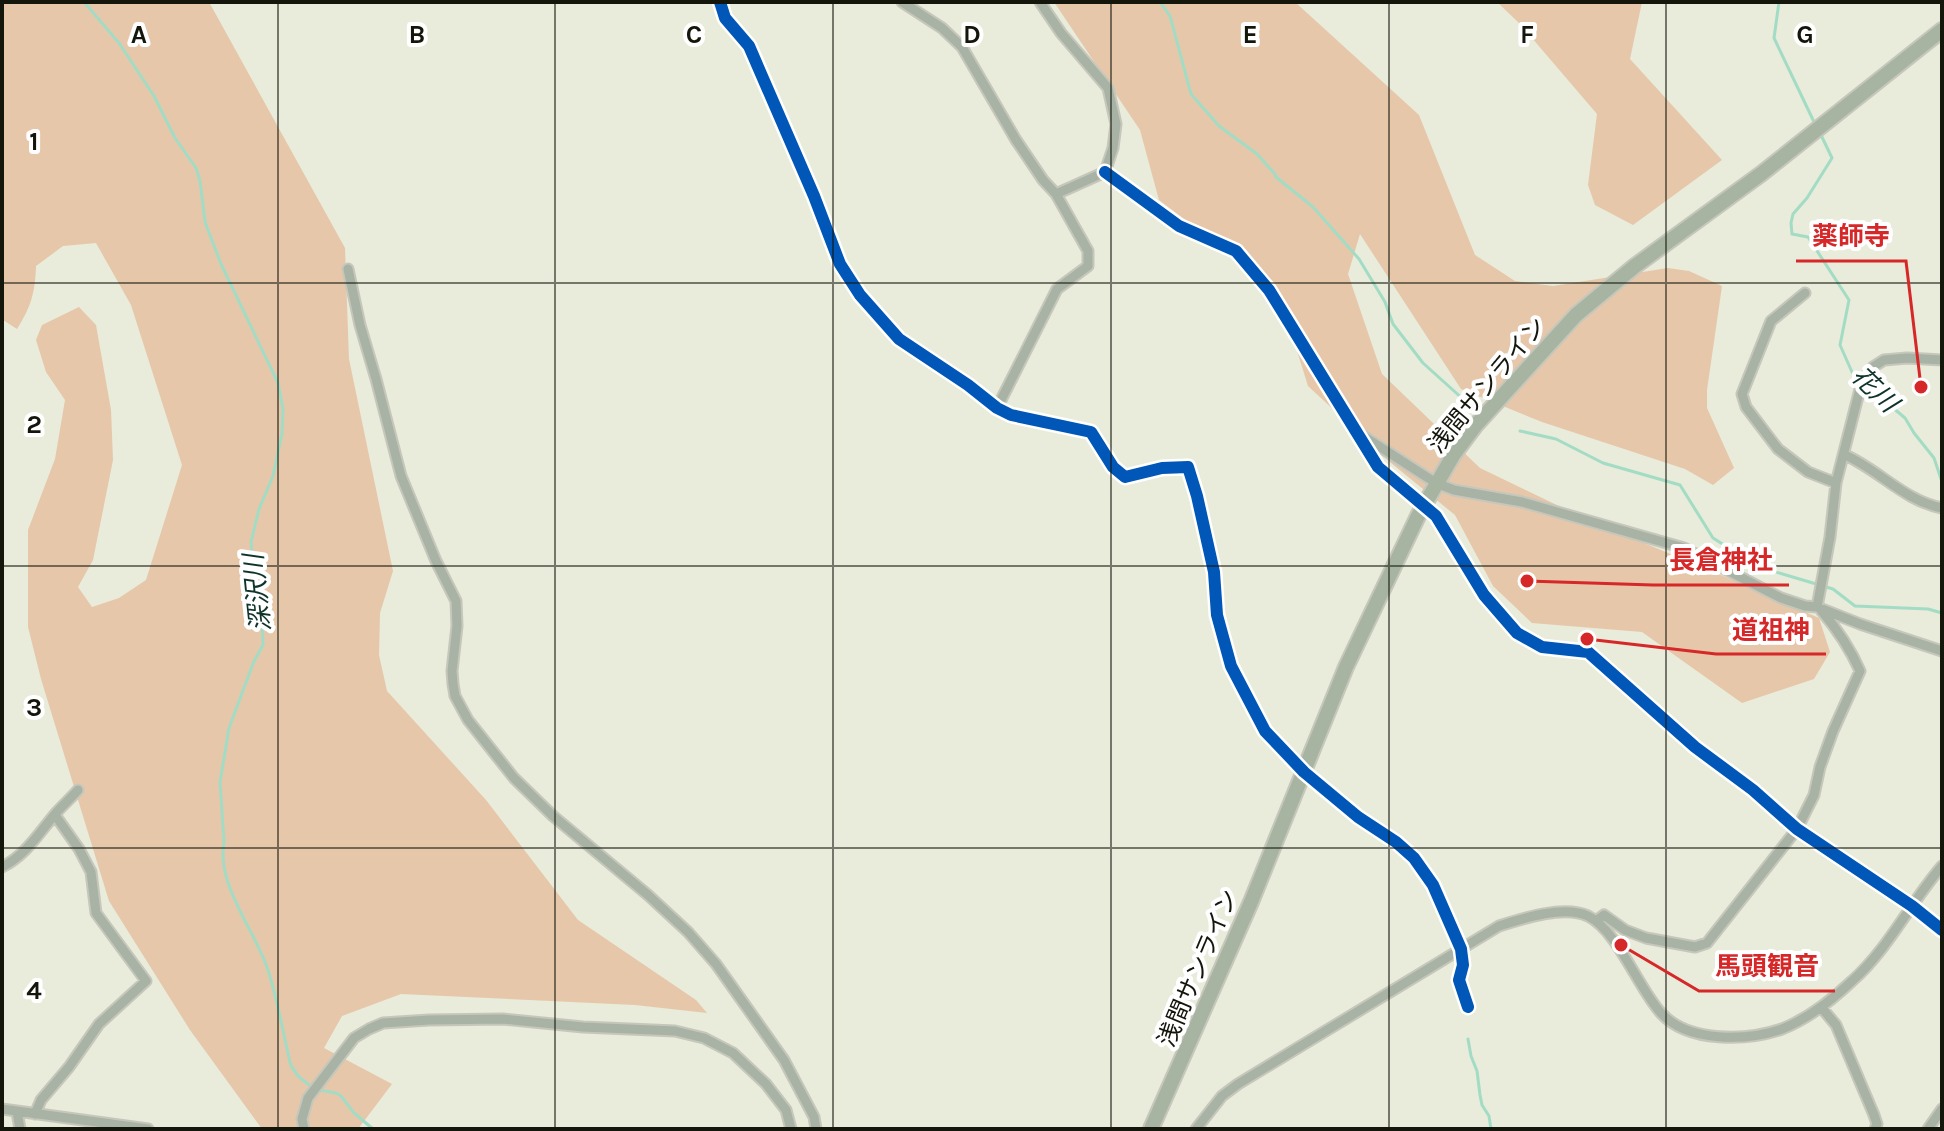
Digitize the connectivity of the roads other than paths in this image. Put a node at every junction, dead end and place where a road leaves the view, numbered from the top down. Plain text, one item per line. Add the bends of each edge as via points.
1 (720, 2) edge
2 (902, 2) edge
3 (1040, 2) edge
4 (1942, 30) edge
5 (1105, 172) junction
6 (1056, 194) junction
7 (348, 269) dead end
8 (1805, 293) dead end
9 (1942, 360) edge
10 (997, 408) junction
11 (1357, 432) junction
12 (1845, 455) junction
13 (1436, 483) junction
14 (1836, 483) junction
15 (1942, 508) edge
16 (1817, 607) junction
17 (1942, 651) edge
18 (1304, 772) junction
19 (78, 790) dead end
20 (55, 815) junction
21 (1797, 829) junction
22 (1942, 866) edge
23 (2, 867) edge
24 (1912, 906) junction
25 (1596, 921) junction
26 (1942, 930) edge
27 (1461, 949) junction
28 (1468, 1007) dead end
29 (1821, 1007) junction
30 (2, 1109) edge
31 (1942, 1109) edge
32 (35, 1114) junction
33 (17, 1123) edge
34 (148, 1129) edge
35 (304, 1129) edge
36 (791, 1129) edge
37 (816, 1129) edge
38 (1151, 1129) edge
39 (1196, 1129) edge
40 (1875, 1129) edge
41 (1928, 1129) edge

1 - 10 street via 725,18 749,46 840,264 860,295 899,339
2 - 6 street via 962,47 1016,140
3 - 5 street via 1108,88 1116,124
4 - 13 main road, 浅間サンライン via 1576,315 1475,426
5 - 6 street
5 - 11 street via 1179,226 1236,251 1269,290
6 - 10 street via 1088,251 1088,266 1057,289
7 - 37 street via 401,476 456,601 452,671 455,696 468,720 514,778 648,895 716,964 784,1060
8 - 14 street via 1771,321 1742,394 1778,449 1808,472
9 - 12 street via 1884,360 1873,367 1862,381
10 - 18 street via 1091,432 1125,477 1188,467 1231,666 1265,731
11 - 13 street
11 - 21 street, bridge via 1378,467 1436,516 1484,595 1517,633 1542,647 1588,652
12 - 14 street
12 - 15 street via 1926,505
13 - 16 street via 1684,548 1781,598
13 - 18 main road, 浅間サンライン via 1346,667
14 - 16 street
16 - 17 street
16 - 21 street via 1860,671
18 - 27 street via 1414,858 1433,885
18 - 38 main road, 浅間サンライン
19 - 20 street
20 - 23 street via 25,851
20 - 32 street via 91,872 96,913 146,981 99,1024
21 - 24 street
21 - 25 street via 1707,943 1695,947 1646,938 1604,915
22 - 24 street
24 - 26 street
24 - 29 street via 1880,952
25 - 27 street via 1585,915 1549,913 1499,926
25 - 29 street via 1661,1014 1684,1030 1706,1036 1758,1035 1784,1028
27 - 28 street via 1459,980
27 - 39 street via 1238,1084
29 - 40 street via 1836,1025
30 - 33 street
31 - 41 street
32 - 33 street
32 - 34 street
35 - 36 street via 308,1098 354,1038 369,1029 383,1023 503,1019 675,1031 704,1038 733,1053 766,1084 786,1110

